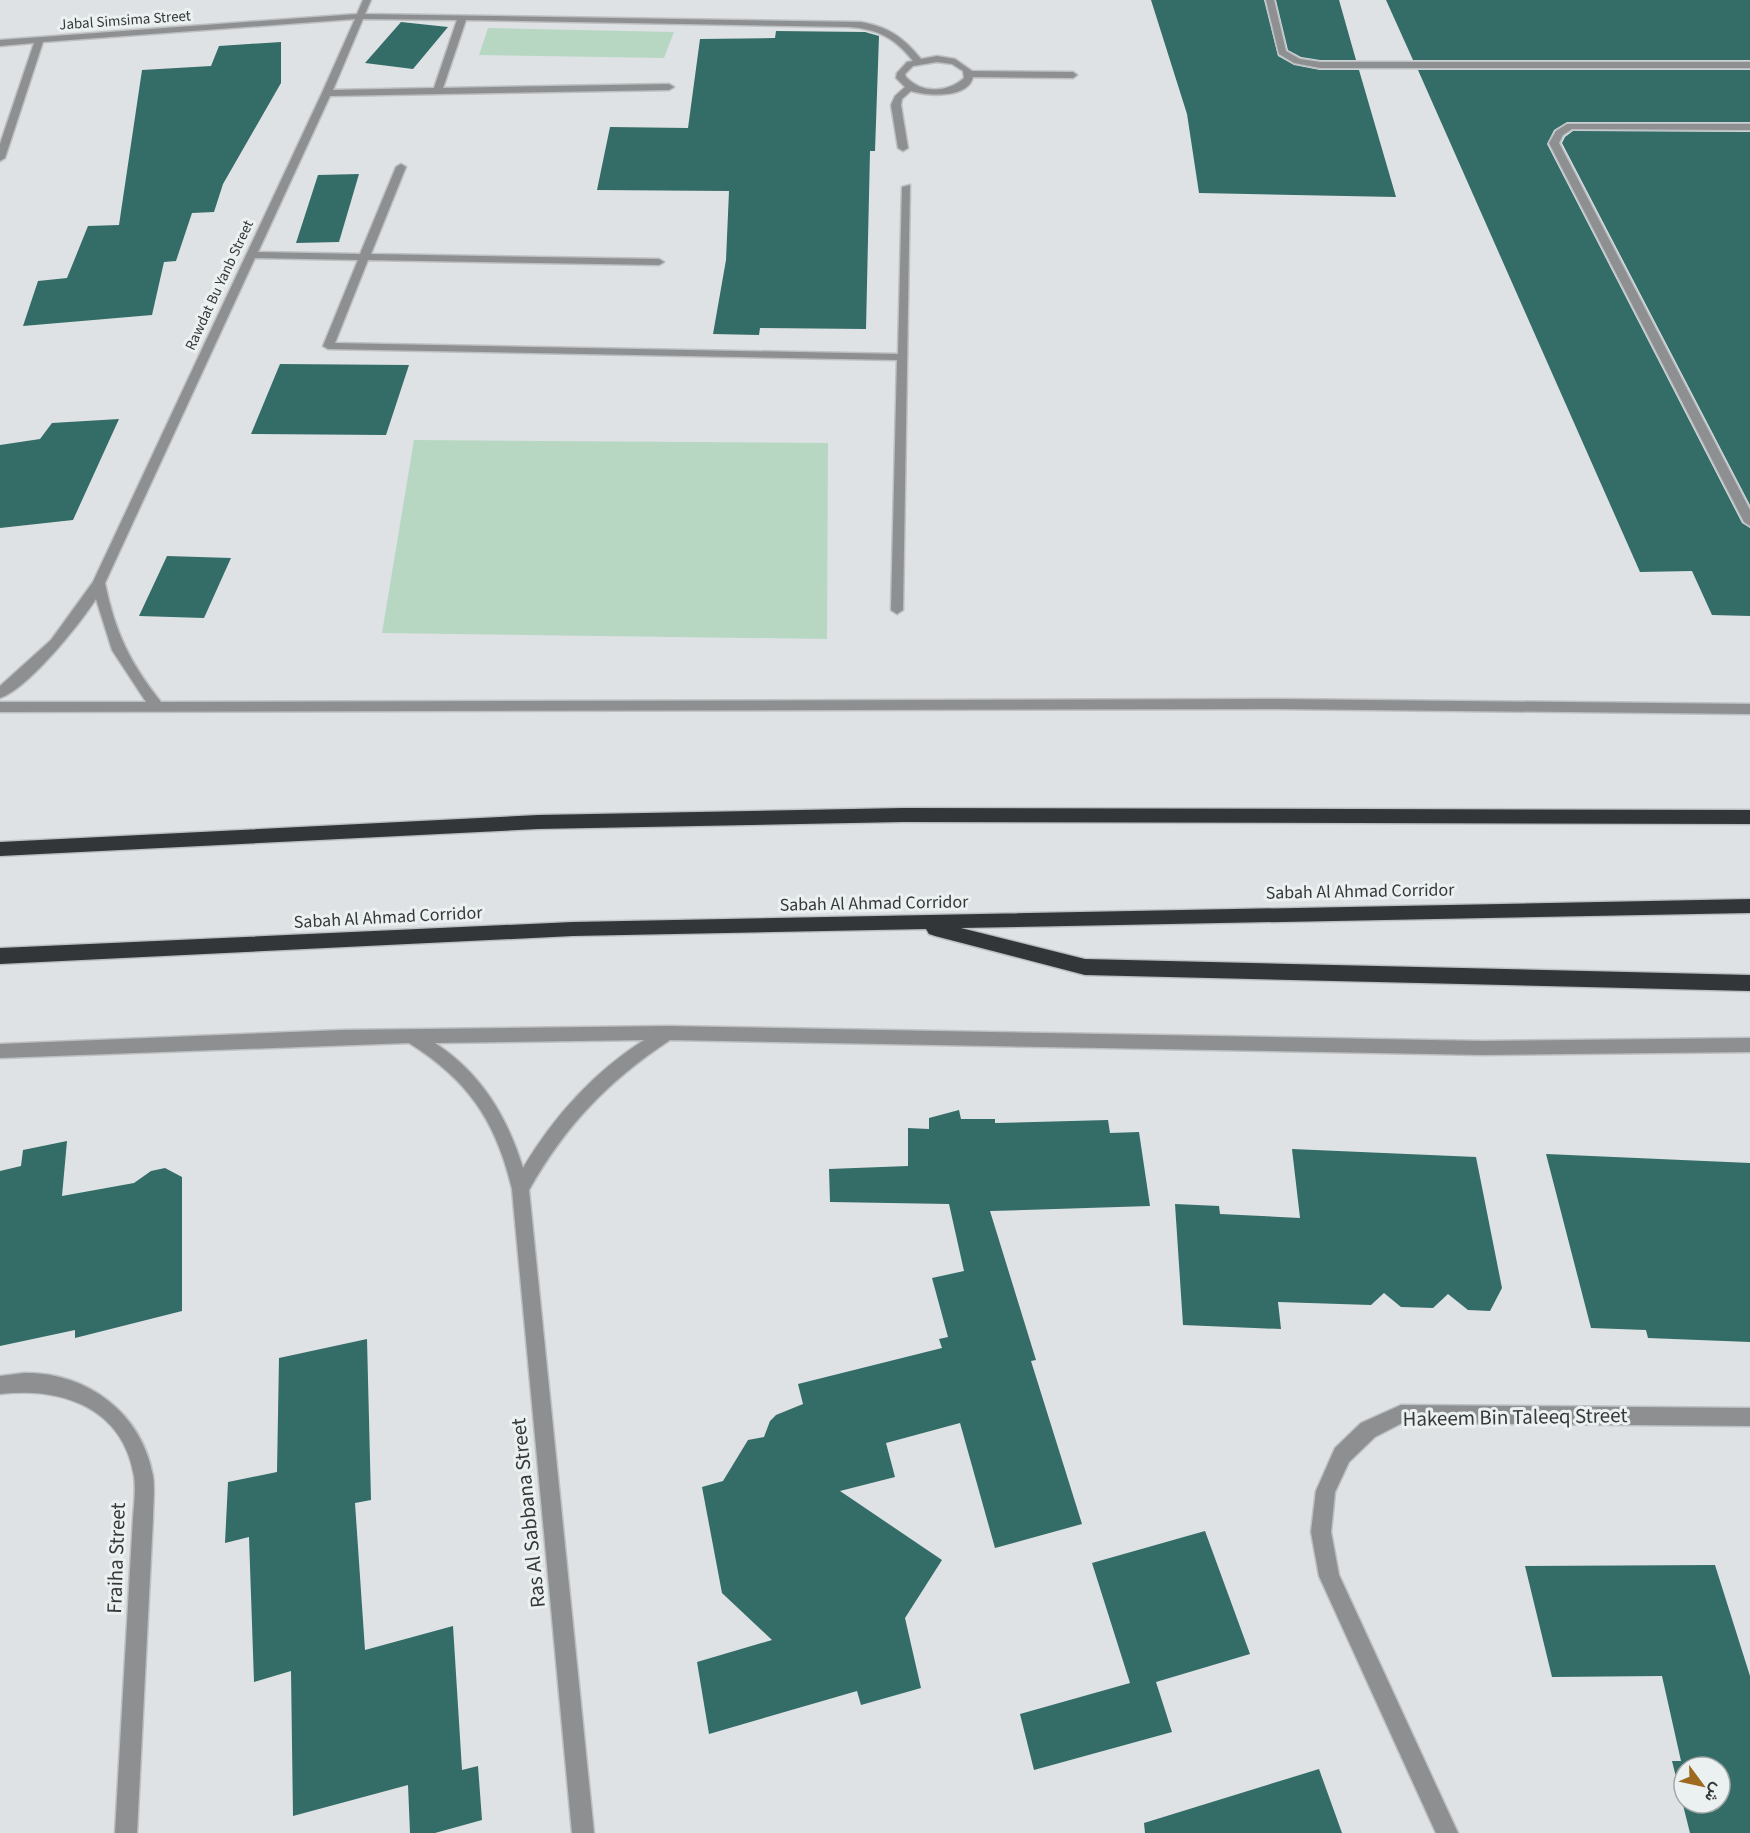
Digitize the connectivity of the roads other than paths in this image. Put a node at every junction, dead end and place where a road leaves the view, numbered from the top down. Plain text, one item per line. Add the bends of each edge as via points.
1 (367, 0) edge
2 (1270, 0) edge
3 (359, 16) junction
4 (462, 18) junction
5 (39, 40) junction
6 (0, 43) edge
7 (918, 61) junction
8 (1750, 65) edge
9 (969, 74) junction
10 (1073, 75) dead end
11 (669, 87) dead end
12 (910, 87) junction
13 (438, 91) junction
14 (327, 93) junction
15 (1750, 127) edge
16 (903, 148) dead end
17 (0, 158) edge
18 (401, 167) dead end
19 (907, 187) dead end
20 (252, 255) junction
21 (363, 256) junction
22 (659, 262) dead end
23 (903, 357) junction
24 (1750, 522) edge
25 (99, 583) junction
26 (897, 610) dead end
27 (0, 693) edge
28 (0, 707) edge
29 (158, 707) junction
30 (1750, 708) edge
31 (1750, 817) edge
32 (0, 849) edge
33 (1750, 906) edge
34 (913, 923) junction
35 (0, 956) edge
36 (1750, 983) edge
37 (668, 1033) junction
38 (411, 1036) junction
39 (1750, 1045) edge
40 (0, 1051) edge
41 (520, 1189) junction
42 (0, 1385) edge
43 (1750, 1417) edge
44 (126, 1833) edge
45 (583, 1833) edge
46 (1447, 1833) edge

1 - 3 street, Rawdat Bu Yanb Street
2 - 8 street via 1282,52 1298,61 1320,65
3 - 4 street, Jabal Simsima Street
3 - 5 street, Jabal Simsima Street
3 - 14 street, Rawdat Bu Yanb Street
4 - 7 street, Jabal Simsima Street via 866,25 894,34
4 - 13 street
5 - 6 street, Jabal Simsima Street
5 - 17 street
7 - 9 street via 946,59 962,65
7 - 12 street via 901,73
9 - 10 street
9 - 12 street via 965,84 950,91 929,92
11 - 13 street
12 - 16 street via 896,105
13 - 14 street
14 - 20 street, Rawdat Bu Yanb Street
15 - 24 street via 1570,126 1559,133 1554,143
18 - 21 street
19 - 23 street
20 - 21 street
20 - 25 street, Rawdat Bu Yanb Street
21 - 22 street
21 - 23 street via 328,346
23 - 26 street
25 - 27 street, Rawdat Bu Yanb Street via 56,643
25 - 29 street via 113,642 132,675
28 - 29 street
29 - 30 street via 1278,704
31 - 32 highway via 903,814 538,822
33 - 34 highway, Sabah Al Ahmad Corridor
34 - 35 highway, Sabah Al Ahmad Corridor via 573,929
34 - 36 highway via 1085,967
37 - 38 street
37 - 39 street via 1484,1048
37 - 41 street via 632,1056 575,1106 542,1150
38 - 40 street
38 - 41 street, Ras Al Sabbana Street via 450,1063 482,1097 506,1140
41 - 45 street, Ras Al Sabbana Street
42 - 44 street, Fraiha Street via 32,1382 72,1388 105,1406 130,1436 143,1474
43 - 46 street, Hakeem Bin Taleeq Street via 1401,1414 1368,1430 1342,1455 1326,1491 1321,1532 1329,1576

